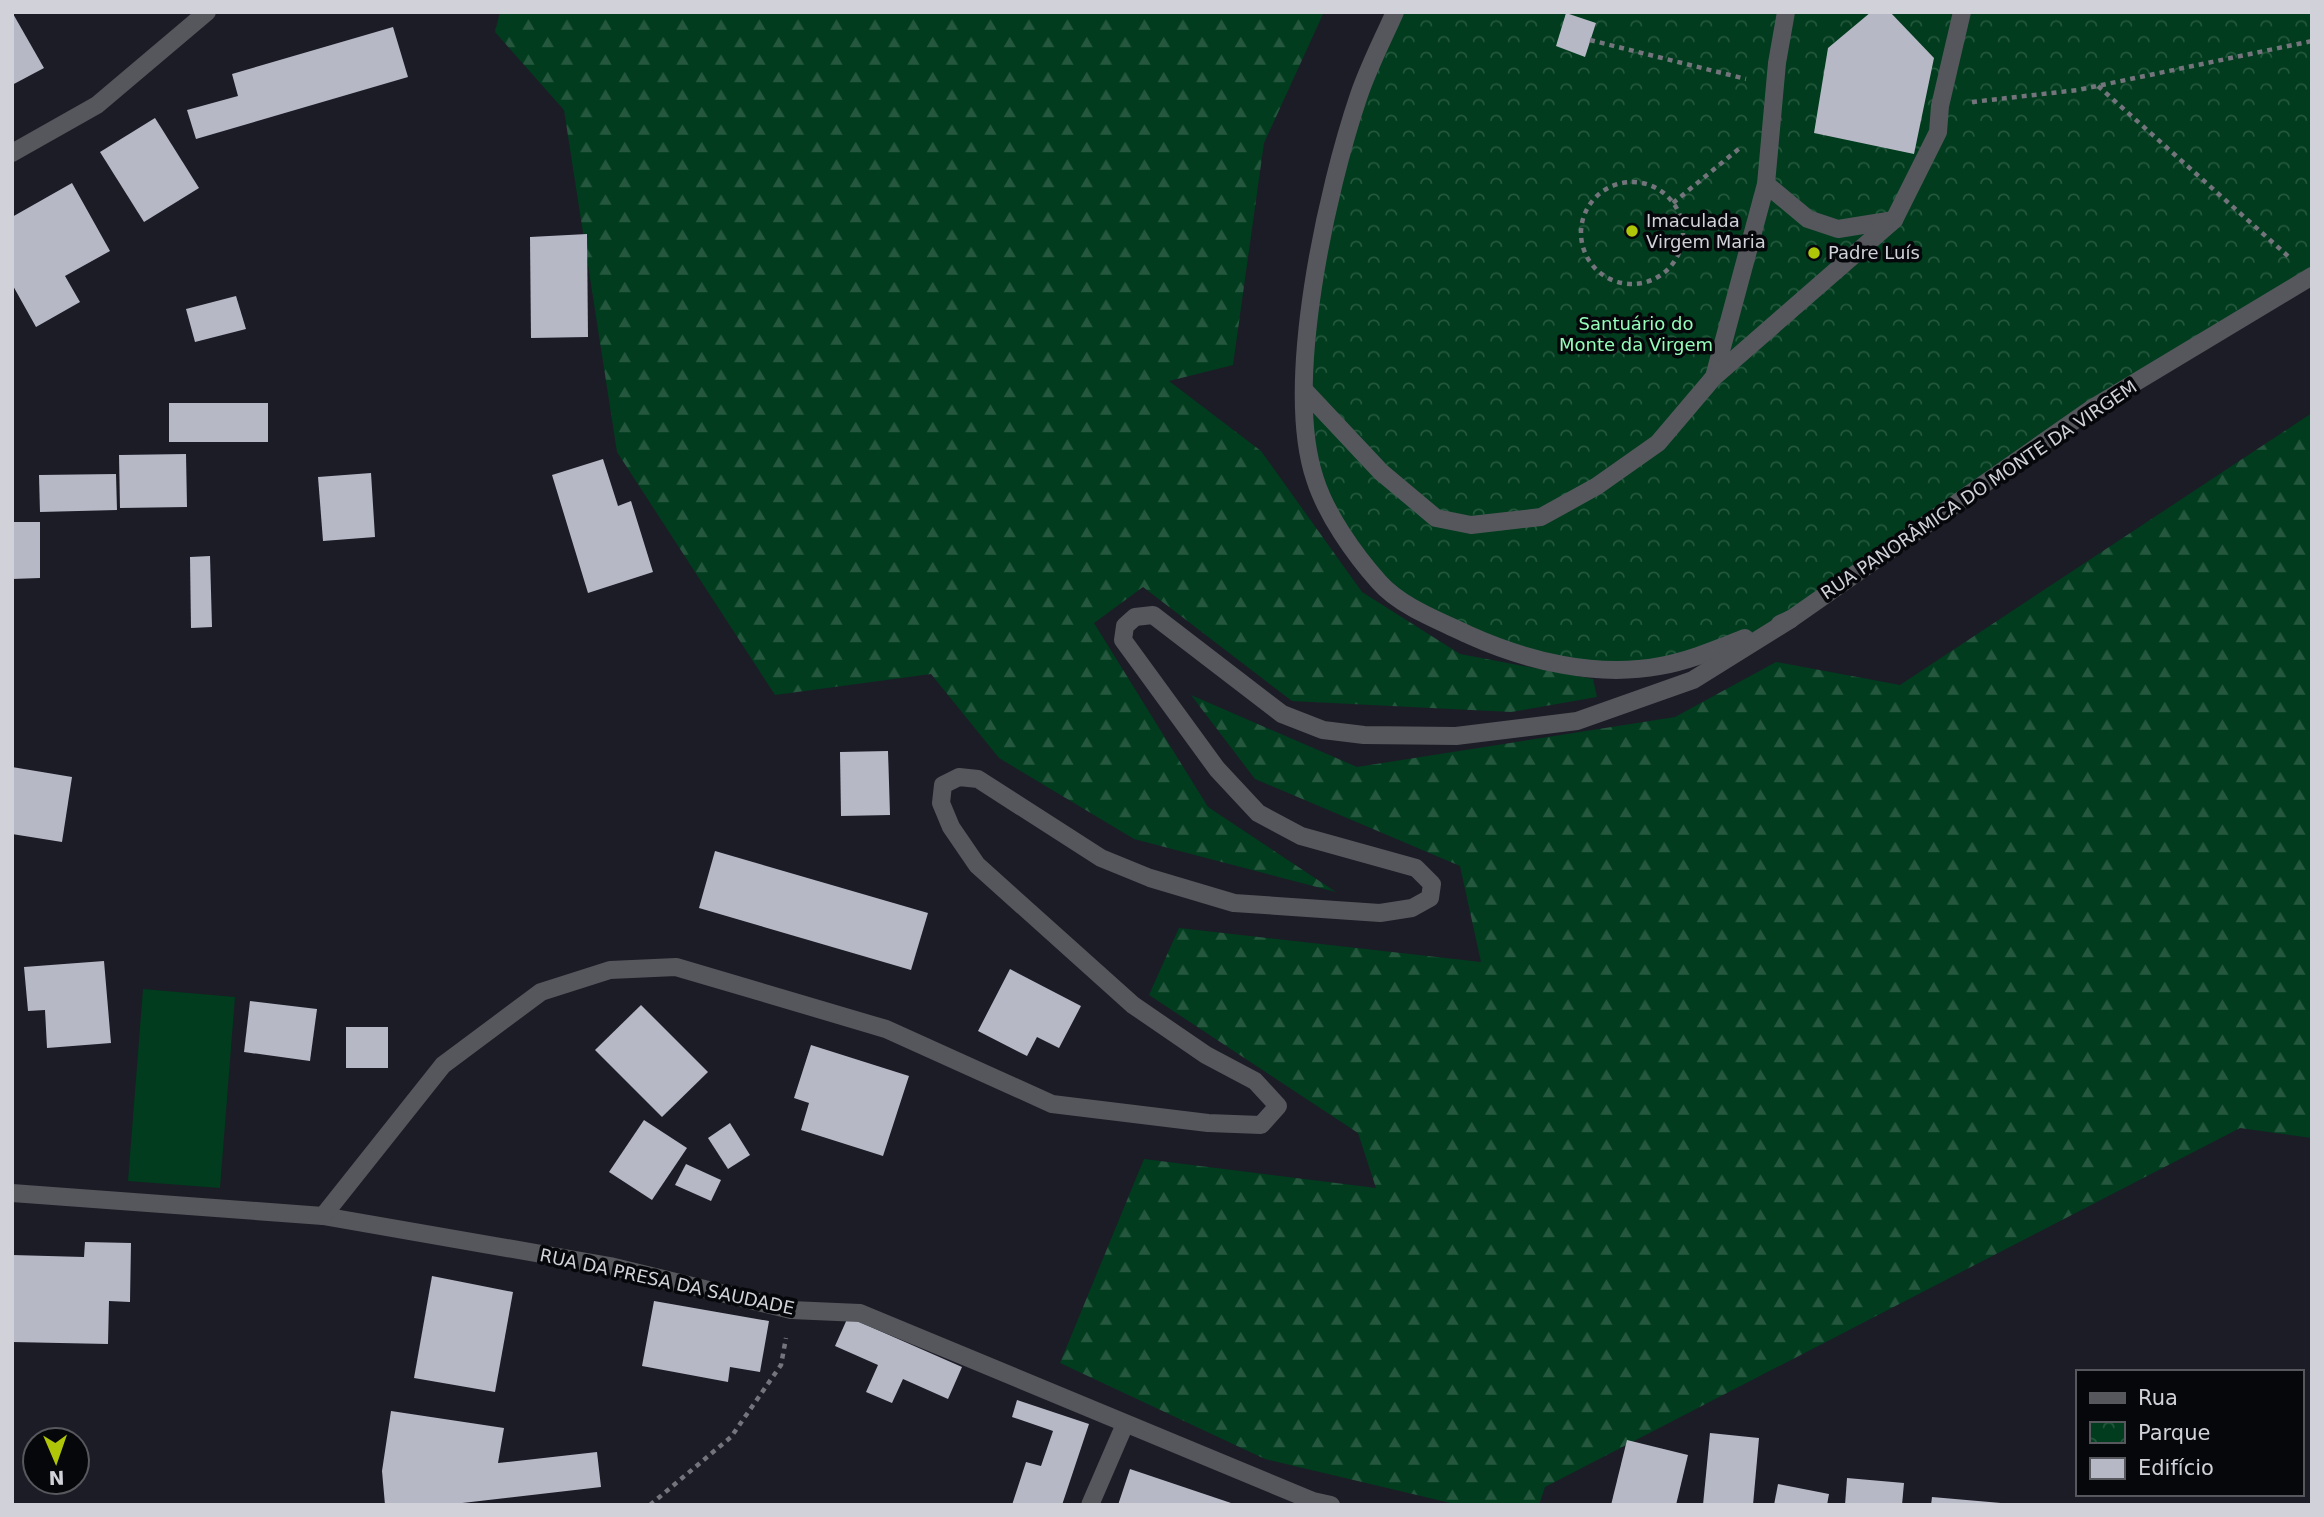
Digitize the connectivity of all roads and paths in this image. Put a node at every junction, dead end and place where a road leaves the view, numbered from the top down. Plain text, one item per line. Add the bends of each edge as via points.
1 (207, 12) edge
2 (1395, 12) edge
3 (1786, 12) edge
4 (1962, 12) edge
5 (1590, 40) dead end
6 (2312, 41) edge
7 (2098, 85) junction
8 (1774, 86) junction
9 (1940, 106) junction
10 (1771, 121) junction
11 (12, 153) edge
12 (1766, 184) junction
13 (1673, 203) junction
14 (1894, 220) junction
15 (2311, 276) edge
16 (1714, 377) junction
17 (1305, 391) junction
18 (1791, 619) junction
19 (12, 1193) edge
20 (323, 1216) junction
21 (791, 1310) junction
22 (1125, 1424) junction
23 (650, 1505) edge
24 (1090, 1505) edge
25 (1331, 1505) edge

1 - 11 street via 97,105
2 - 17 street, RUA PANORÂMICA DO MONTE DA VIRGEM via 1360,92 1337,170 1320,247
3 - 8 street
4 - 9 street
5 - 8 path
6 - 7 path
7 - 9 path
7 - 15 path
8 - 10 street
9 - 14 street via 1938,132
10 - 12 street
10 - 13 path
12 - 14 street via 1808,219 1838,229
12 - 16 street
13 - 13 path via 1661,191 1630,182 1599,194 1582,223 1586,257 1610,280 1627,284 1660,276 1680,249 1680,217
14 - 16 street
15 - 18 street, RUA PANORÂMICA DO MONTE DA VIRGEM via 2091,410
16 - 17 street via 1658,443 1597,486 1541,517 1471,525 1436,518 1381,472
17 - 18 street, RUA PANORÂMICA DO MONTE DA VIRGEM via 1304,432 1315,480 1325,500 1380,584 1422,613 1501,648 1558,665 1611,670 1659,667 1702,655
18 - 20 street, RUA PANORÂMICA DO MONTE DA VIRGEM via 1693,680 1577,721 1457,736 1323,730 1282,714 1153,615 1135,617 1125,626 1124,640 1139,662 1217,769 1258,813 1301,836 1416,868 1432,884 1430,898 1412,908 1380,913 1234,903 1101,858 978,779 959,777 943,785 941,803 950,827 977,865 1133,1005 1206,1055 1255,1081 1278,1106 1261,1125 1052,1104 886,1029 676,967 610,970 541,992 443,1065
19 - 20 street, RUA DA PRESA DA SAUDADE
20 - 21 street, RUA DA PRESA DA SAUDADE via 610,1266
21 - 22 street, RUA DA PRESA DA SAUDADE via 860,1314
21 - 23 path via 781,1365 731,1437
22 - 24 street
22 - 25 street, RUA DA PRESA DA SAUDADE

